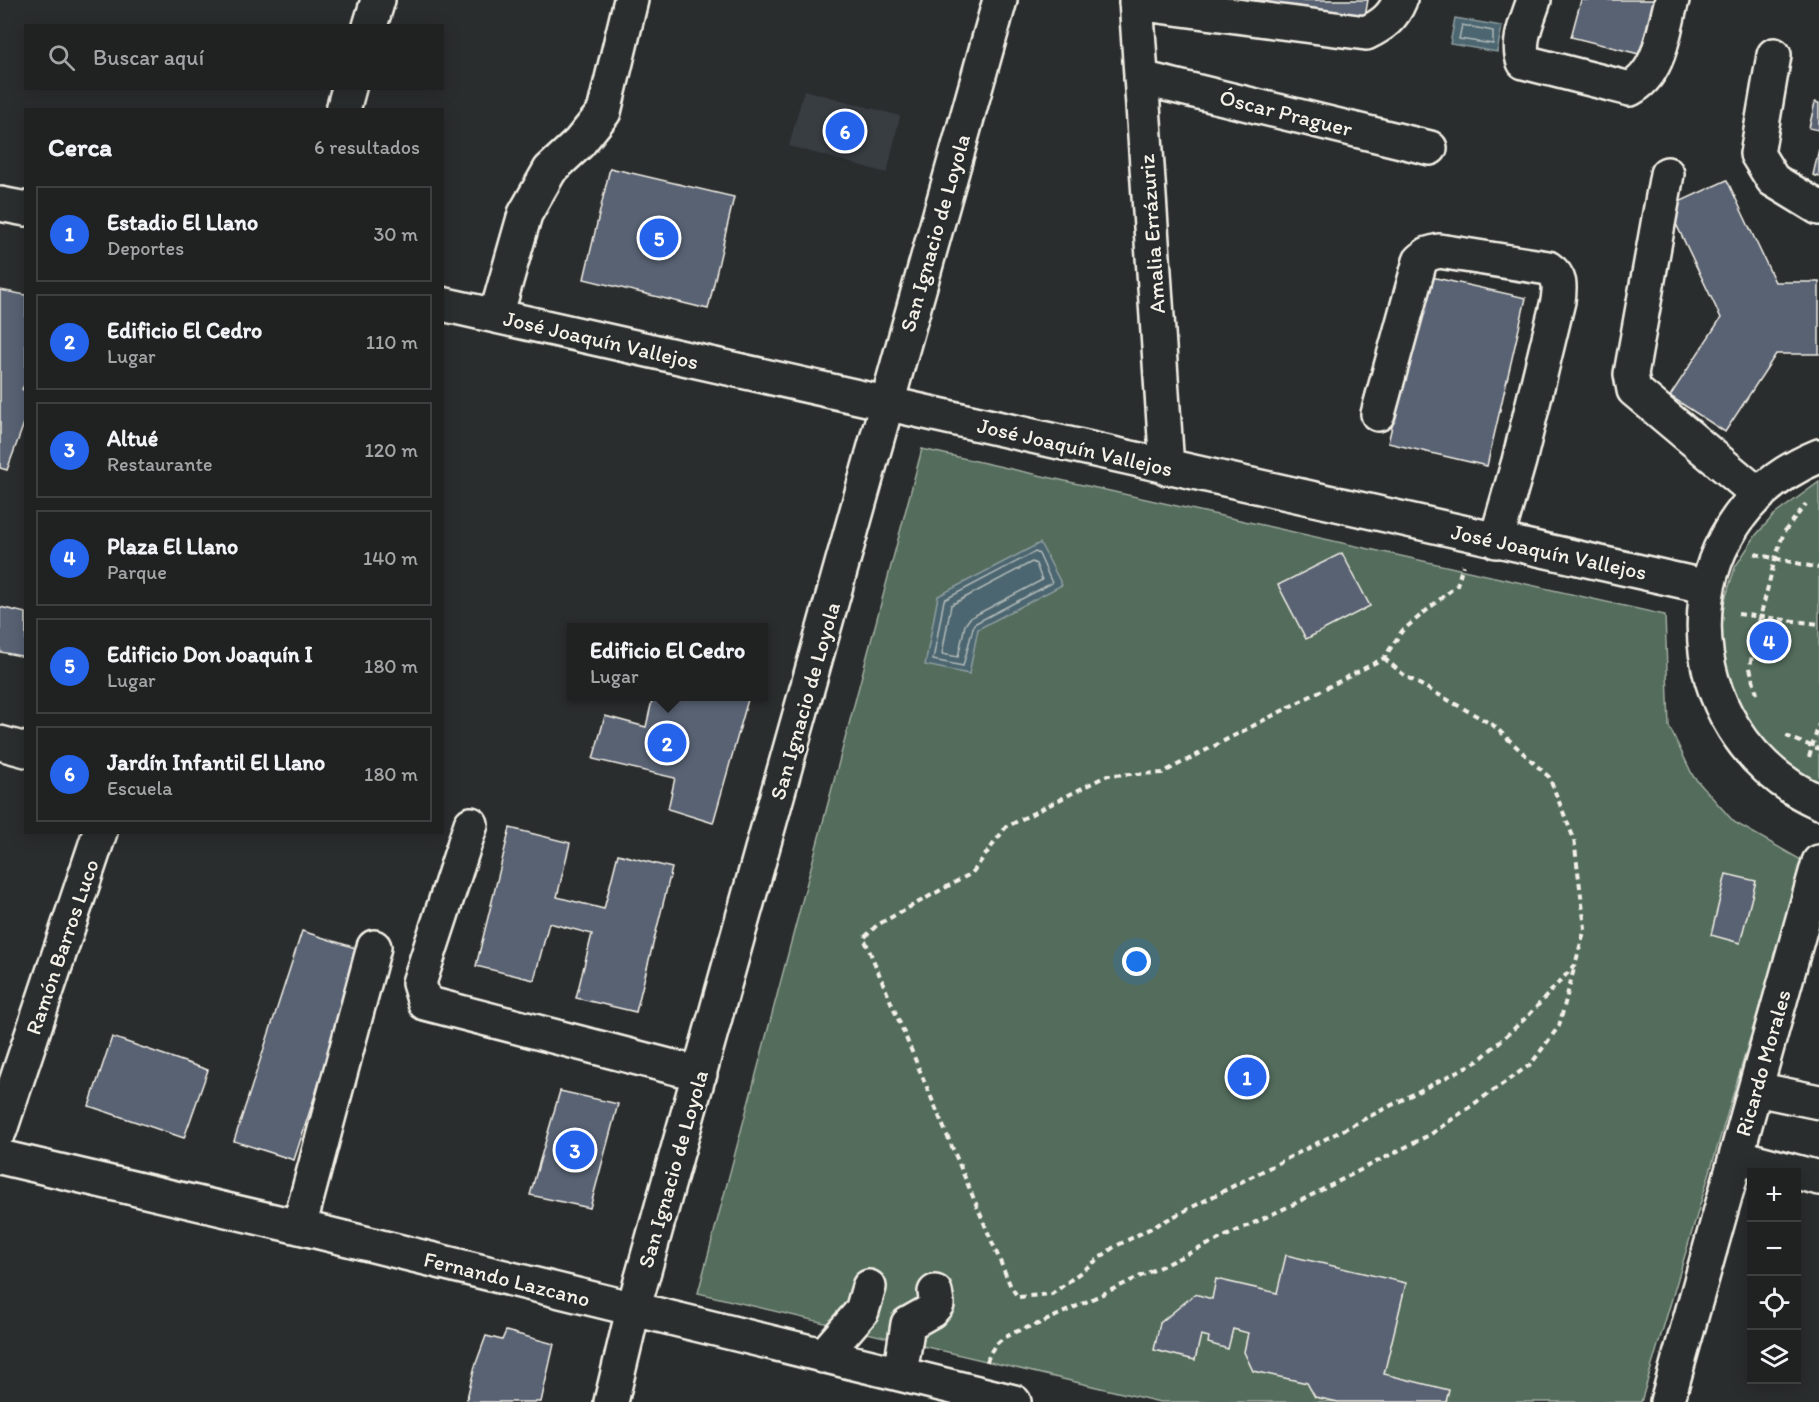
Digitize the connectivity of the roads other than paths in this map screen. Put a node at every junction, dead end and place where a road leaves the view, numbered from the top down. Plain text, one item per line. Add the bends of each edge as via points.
1 (378, 0) edge
2 (631, 0) edge
3 (1000, 0) edge
4 (1400, 0) edge
5 (1534, 0) edge
6 (1672, 0) edge
7 (1136, 2) edge
8 (371, 24) edge
9 (1774, 55) dead end
10 (1141, 78) junction
11 (348, 90) edge
12 (344, 108) edge
13 (1430, 148) dead end
14 (1668, 174) dead end
15 (0, 204) edge
16 (1819, 208) edge
17 (24, 209) edge
18 (444, 304) edge
19 (496, 316) junction
20 (887, 405) junction
21 (1378, 414) dead end
22 (1819, 456) edge
23 (1167, 468) junction
24 (1759, 495) junction
25 (1483, 538) junction
26 (1706, 600) junction
27 (0, 743) edge
28 (24, 749) edge
29 (1819, 802) edge
30 (471, 824) dead end
31 (99, 834) edge
32 (1819, 862) edge
33 (374, 947) dead end
34 (700, 1074) junction
35 (1755, 1089) junction
36 (1819, 1102) edge
37 (0, 1130) edge
38 (1736, 1156) junction
39 (0, 1157) edge
40 (1819, 1178) edge
41 (299, 1227) junction
42 (869, 1287) dead end
43 (935, 1292) dead end
44 (633, 1310) junction
45 (823, 1356) junction
46 (900, 1374) junction
47 (611, 1402) edge
48 (1014, 1402) edge
49 (1667, 1402) edge

1 - 8 street
2 - 19 street via 604,112 550,170 525,214
3 - 20 street, San Ignacio de Loyola
4 - 7 street via 1382,26 1366,33
5 - 6 street via 1521,44 1524,62 1630,90 1653,69
7 - 10 street, Amalia Errázuriz
9 - 16 street via 1757,154 1773,180
10 - 13 street, Óscar Praguer
10 - 23 street, Amalia Errázuriz
11 - 12 street
14 - 24 street via 1631,374 1634,390
15 - 17 street
18 - 19 street, José Joaquín Vallejos
19 - 20 street, José Joaquín Vallejos
20 - 23 street, José Joaquín Vallejos
20 - 34 street, San Ignacio de Loyola
21 - 25 street via 1420,261 1428,254 1440,251 1548,268 1555,273 1560,283 1558,301 1519,461
22 - 24 street via 1782,476
23 - 25 street, José Joaquín Vallejos
24 - 26 street via 1723,546
25 - 26 street, José Joaquín Vallejos
26 - 29 street via 1704,644 1708,673 1732,729 1772,774
27 - 28 street
30 - 34 street via 419,983 425,1003
31 - 37 street, Ramón Barros Luco
32 - 35 street, Ricardo Morales
33 - 41 street
34 - 44 street, San Ignacio de Loyola
35 - 36 street
35 - 38 street, Ricardo Morales
38 - 40 street
38 - 49 street, Ricardo Morales
39 - 41 street, Fernando Lazcano
41 - 44 street, Fernando Lazcano
42 - 45 street via 862,1311
43 - 46 street via 937,1304 932,1311 908,1324
44 - 45 street, Fernando Lazcano
44 - 47 street, San Ignacio de Loyola
45 - 46 street, Fernando Lazcano
46 - 48 street, Fernando Lazcano

